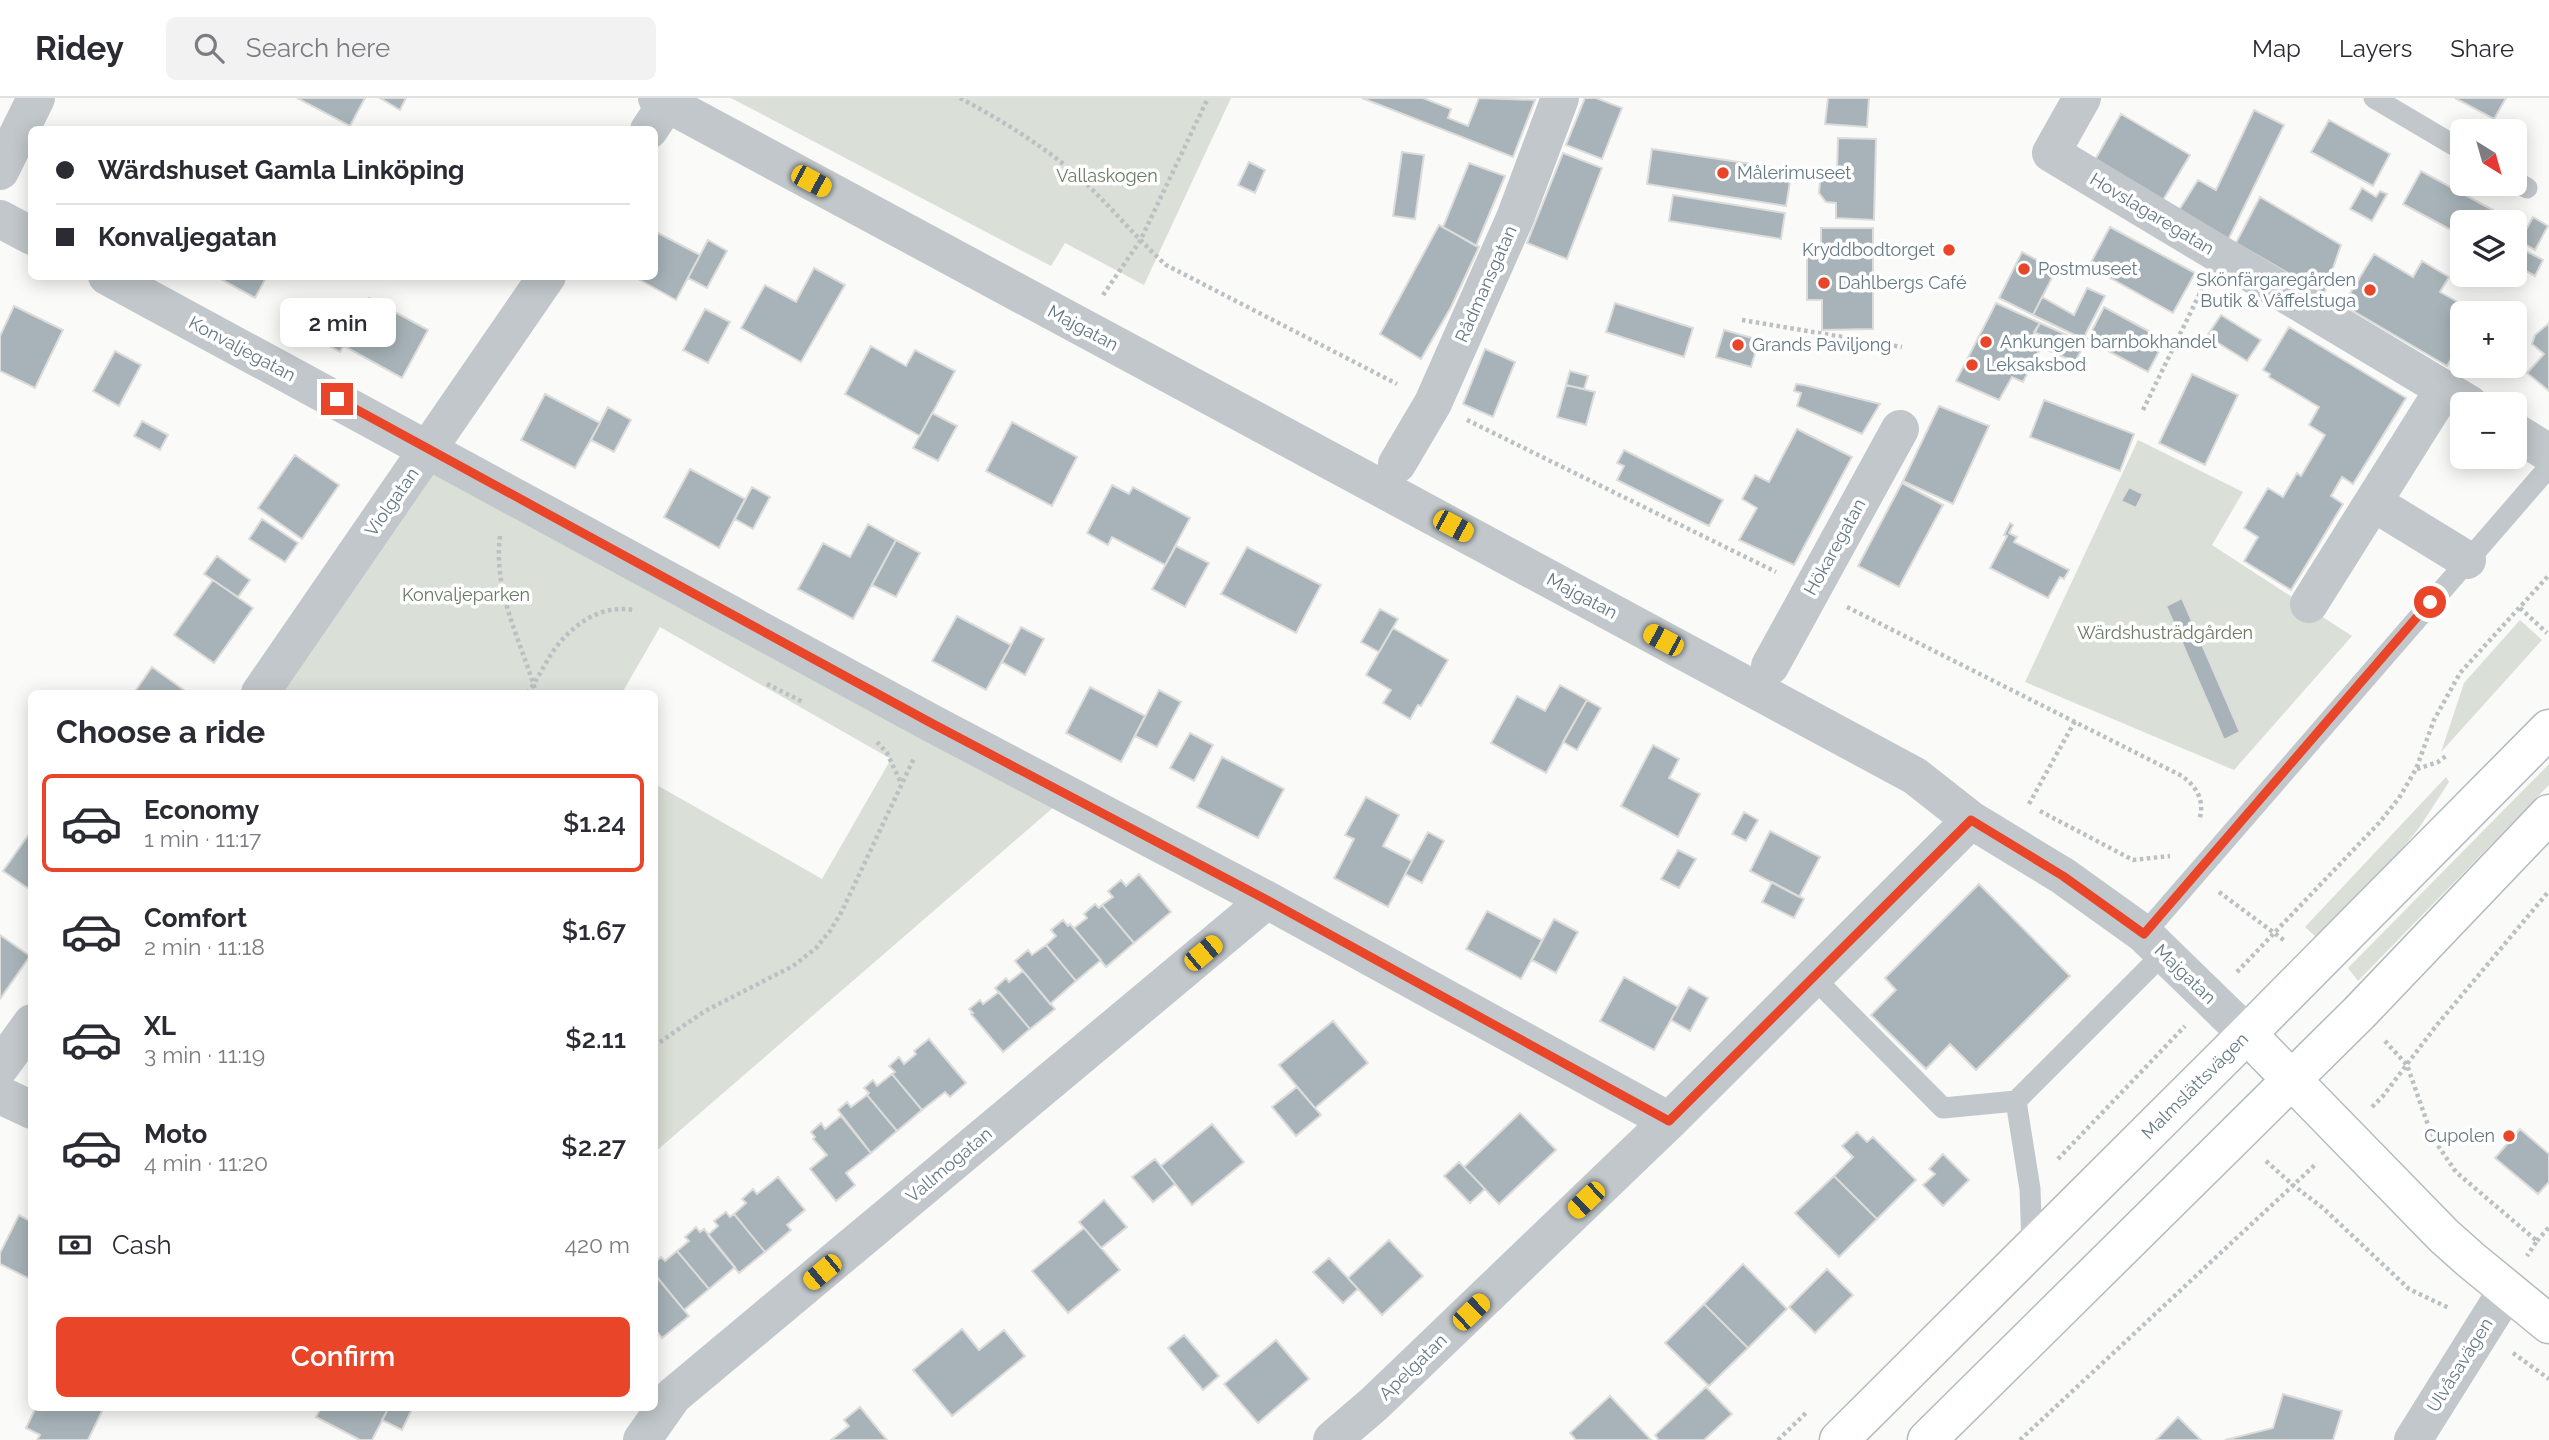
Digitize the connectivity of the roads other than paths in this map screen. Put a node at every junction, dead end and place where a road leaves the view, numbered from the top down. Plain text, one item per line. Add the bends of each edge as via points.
1 (36, 98) edge
2 (1560, 98) edge
3 (2082, 98) edge
4 (2374, 98) edge
5 (658, 110) edge
6 (2450, 143) edge
7 (0, 171) edge
8 (0, 219) edge
9 (28, 234) edge
10 (114, 280) edge
11 (544, 280) edge
12 (2450, 393) edge
13 (2450, 406) edge
14 (1900, 429) dead end
15 (2527, 439) edge
16 (429, 449) junction
17 (2549, 453) edge
18 (1397, 464) dead end
19 (2549, 467) edge
20 (2374, 503) junction
21 (2467, 560) junction
22 (2309, 604) dead end
23 (1770, 666) dead end
24 (262, 690) edge
25 (2549, 729) edge
26 (2549, 814) edge
27 (1971, 820) junction
28 (1267, 900) junction
29 (2154, 944) junction
30 (1814, 978) junction
31 (28, 1028) edge
32 (2247, 1034) junction
33 (0, 1067) edge
34 (2292, 1081) junction
35 (0, 1095) edge
36 (2016, 1101) junction
37 (28, 1108) edge
38 (1669, 1121) junction
39 (2032, 1247) junction
40 (2507, 1290) junction
41 (2549, 1324) edge
42 (658, 1408) edge
43 (655, 1411) edge
44 (640, 1423) edge
45 (1332, 1440) edge
46 (1839, 1440) edge
47 (1927, 1440) edge
48 (2413, 1440) edge

1 - 7 street
2 - 18 street, Rådmansgatan via 1515,218 1433,403
3 - 12 street, Hovslagaregatan via 2051,153
4 - 6 lane
5 - 27 street, Majgatan via 1915,776
8 - 9 street
10 - 16 street, Konvaljegatan
11 - 16 street, Violgatan
13 - 20 street
14 - 23 street, Hökaregatan
15 - 17 street
16 - 24 street, Violgatan
16 - 28 street, Konvaljegatan
19 - 21 lane
20 - 21 street
20 - 22 street
21 - 29 lane
25 - 32 main road, Malmslättsvägen
26 - 34 main road
27 - 29 street, Majgatan via 2063,876
27 - 30 street, Apelgatan
28 - 38 street, Konvaljegatan
28 - 42 street, Vallmogatan
29 - 32 street, Majgatan
29 - 36 lane
30 - 36 lane via 1943,1108
30 - 38 street, Apelgatan
31 - 33 street
32 - 34 main road, Majgatan
32 - 39 main road, Malmslättsvägen
34 - 40 main road, Majgatan via 2444,1236
34 - 47 main road
35 - 37 street
36 - 39 lane via 2030,1189
38 - 45 street, Apelgatan
39 - 46 main road, Malmslättsvägen
40 - 41 main road, Majgatan
40 - 48 street, Ulvåsavägen
43 - 44 street, Vallmogatan

